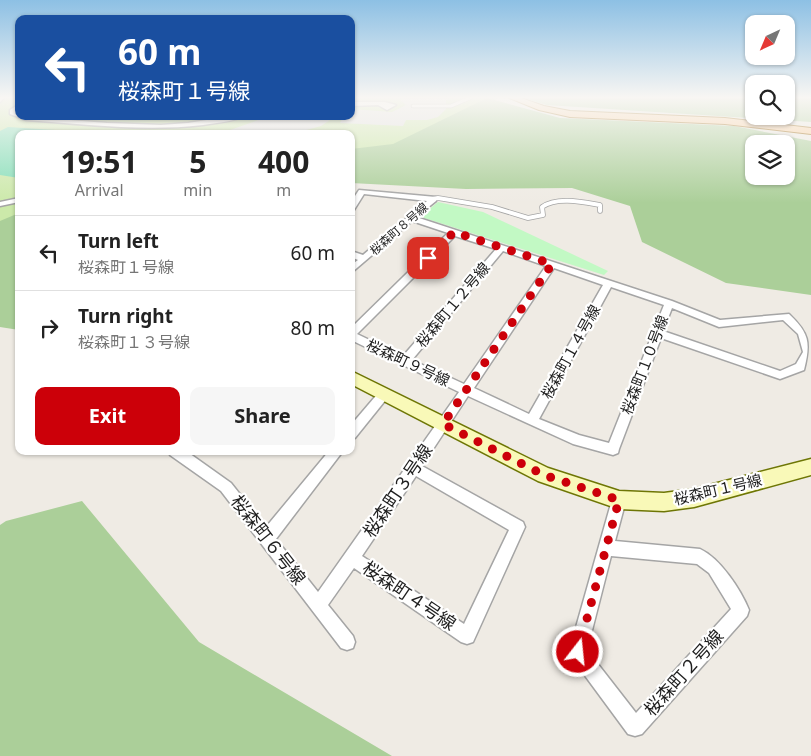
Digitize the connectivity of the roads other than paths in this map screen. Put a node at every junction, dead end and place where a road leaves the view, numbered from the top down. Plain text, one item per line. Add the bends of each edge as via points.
1 (433, 199) junction
2 (15, 201) edge
3 (355, 202) edge
4 (0, 204) edge
5 (600, 211) dead end
6 (410, 218) junction
7 (454, 232) junction
8 (502, 248) junction
9 (355, 256) edge
10 (364, 259) junction
11 (552, 264) junction
12 (355, 267) edge
13 (609, 283) junction
14 (669, 303) junction
15 (355, 331) edge
16 (659, 333) junction
17 (355, 337) edge
18 (404, 362) junction
19 (355, 380) edge
20 (466, 390) junction
21 (384, 394) junction
22 (532, 421) junction
23 (443, 424) junction
24 (355, 429) edge
25 (181, 455) edge
26 (334, 455) edge
27 (811, 467) edge
28 (415, 469) junction
29 (619, 500) junction
30 (267, 538) junction
31 (607, 548) junction
32 (352, 558) junction
33 (318, 606) junction
34 (347, 642) dead end

1 - 3 street, 桜森町８号線 via 362,192
1 - 5 lane via 492,207 528,218 542,215 542,207 549,202 600,205
1 - 6 street, 桜森町８号線
2 - 4 street
6 - 7 street, 桜森町１０号線
6 - 10 street, 桜森町８号線
7 - 8 street, 桜森町１０号線
7 - 15 street
8 - 11 street, 桜森町１０号線
8 - 18 street, 桜森町１２号線
9 - 10 street, 桜森町８号線
10 - 12 street, 桜森町８号線
11 - 13 street, 桜森町１０号線
11 - 20 street, 桜森町３号線
13 - 14 street, 桜森町１０号線
13 - 22 street, 桜森町１４号線
14 - 16 street, 桜森町１０号線
14 - 16 street via 719,324 785,316 803,333 808,352 800,367 780,375
16 - 22 street, 桜森町１０号線 via 613,449 577,440
17 - 18 street, 桜森町９号線
18 - 20 street, 桜森町９号線
19 - 21 street, 桜森町１号線
20 - 22 street, 桜森町１０号線
20 - 23 street, 桜森町３号線
21 - 23 street, 桜森町１号線
21 - 24 street
23 - 28 street, 桜森町３号線
23 - 29 street, 桜森町１号線 via 544,475
25 - 30 street, 桜森町６号線 via 226,487
26 - 30 street
27 - 29 street, 桜森町１号線 via 694,498 664,502
28 - 32 street, 桜森町３号線
28 - 32 street, 桜森町４号線 via 518,527 467,636
29 - 31 street, 桜森町２号線
30 - 33 street, 桜森町６号線
31 - 31 street, 桜森町２号線 via 578,652 635,727 741,610 714,568 700,557
32 - 33 street, 桜森町３号線
33 - 34 street, 桜森町６号線

